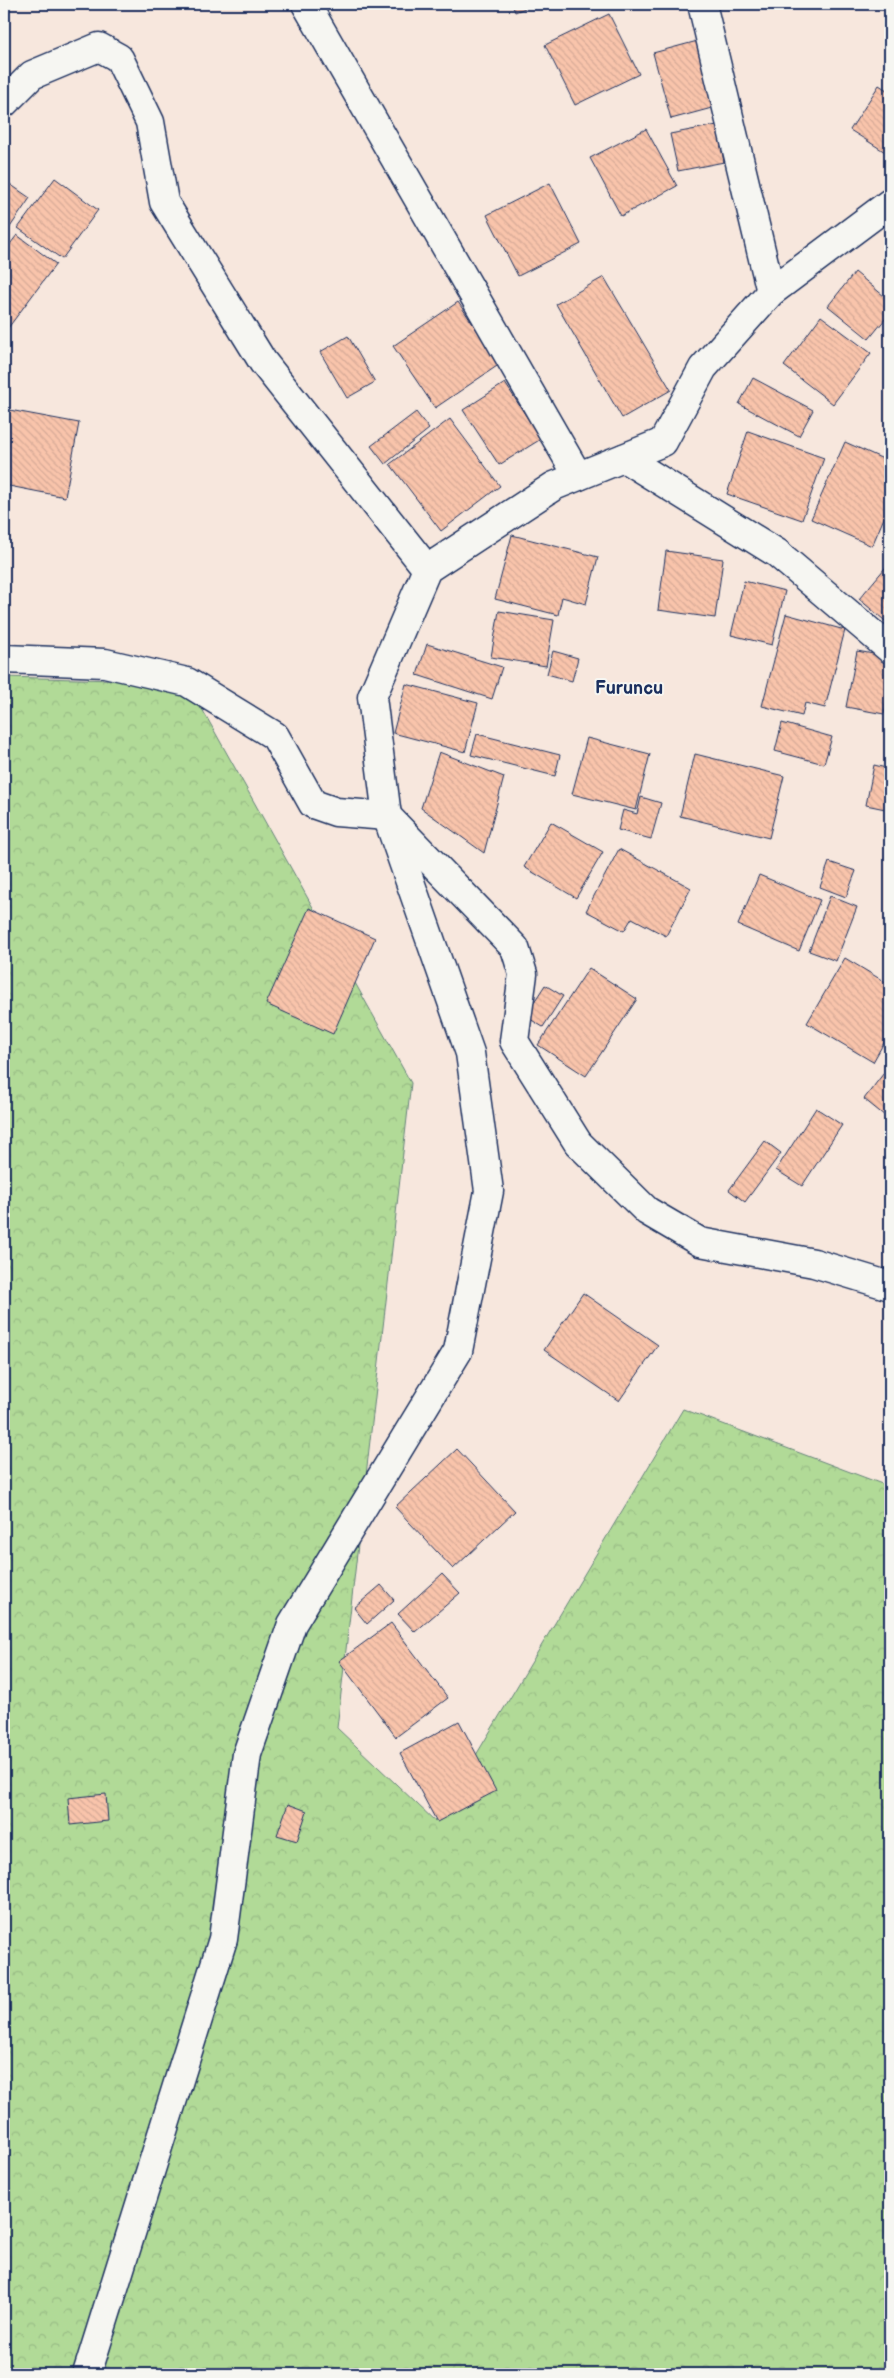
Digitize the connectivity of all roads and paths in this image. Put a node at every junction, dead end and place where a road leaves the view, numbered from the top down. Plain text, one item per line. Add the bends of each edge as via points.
1 (306, 4) edge
2 (702, 4) edge
3 (4, 103) edge
4 (890, 203) edge
5 (771, 292) junction
6 (624, 458) junction
7 (578, 476) junction
8 (427, 569) junction
9 (890, 649) edge
10 (4, 658) edge
11 (387, 816) junction
12 (890, 1286) edge
13 (88, 2374) edge

1 - 7 street
2 - 5 street
3 - 8 street via 32,75 99,47 119,58 150,122 164,202 263,362
4 - 5 street
5 - 6 street via 703,368 663,442
6 - 7 street
6 - 9 street via 777,553
7 - 8 street via 554,486
8 - 11 street via 372,697
10 - 11 street via 105,663 187,682 274,736 313,804 336,812
11 - 12 street via 515,948 523,974 514,1041 578,1143 647,1211 700,1242 814,1263
11 - 13 street via 470,1053 489,1191 486,1210 458,1351 292,1624 247,1754 223,1939

